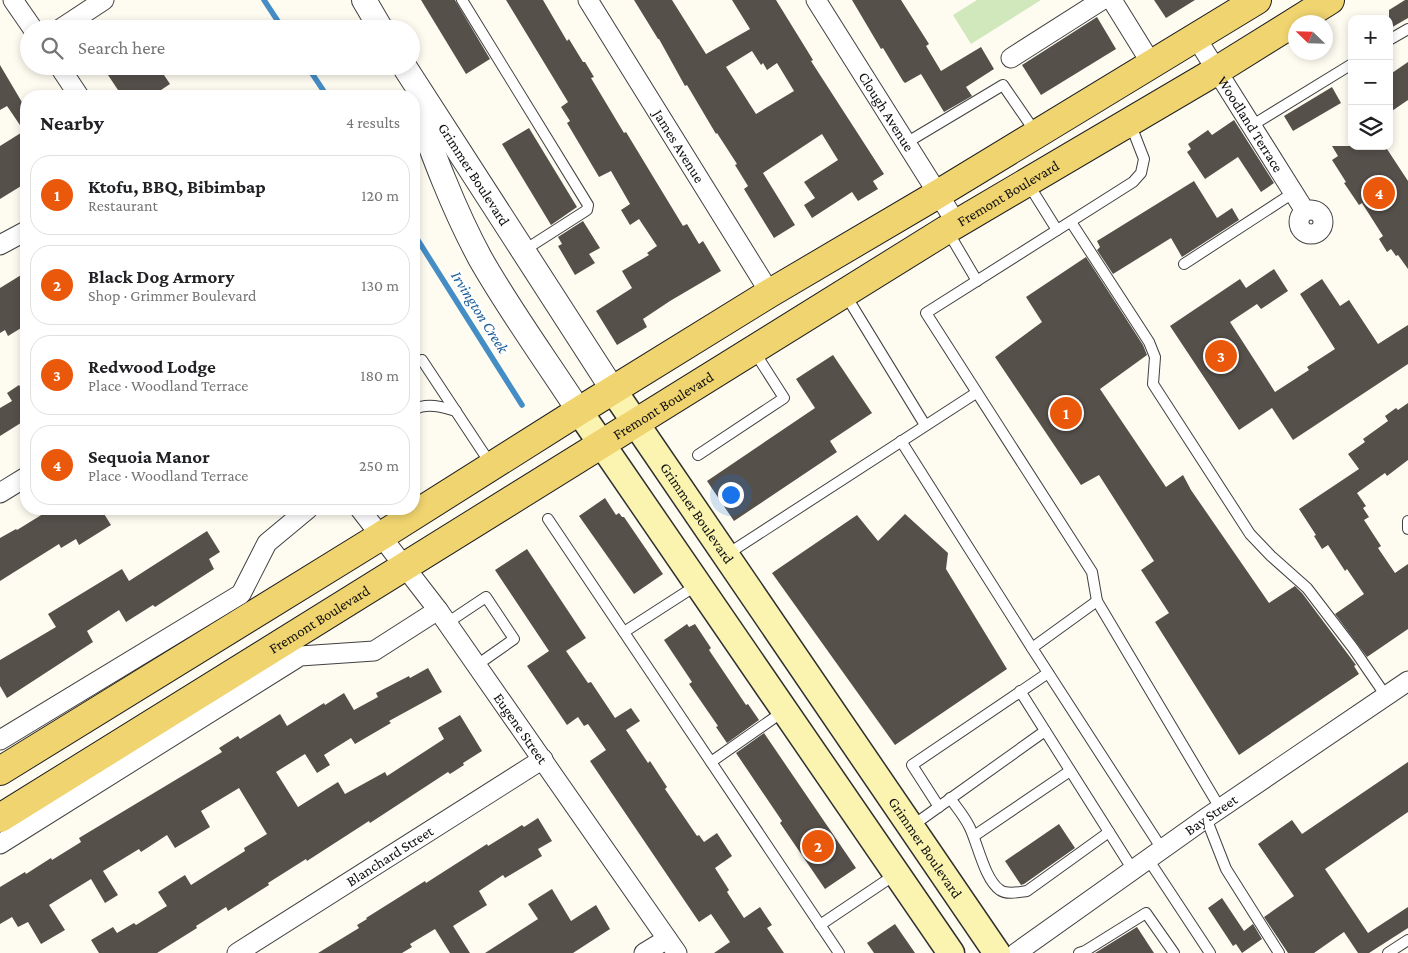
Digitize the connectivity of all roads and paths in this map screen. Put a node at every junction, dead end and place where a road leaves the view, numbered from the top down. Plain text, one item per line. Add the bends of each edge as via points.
1 (13, 0) edge
2 (104, 0) edge
3 (364, 0) edge
4 (462, 0) edge
5 (588, 0) edge
6 (816, 0) edge
7 (1102, 0) edge
8 (1112, 0) edge
9 (1257, 0) edge
10 (1330, 0) edge
11 (27, 20) edge
12 (74, 20) edge
13 (376, 20) edge
14 (1408, 29) edge
15 (1195, 36) junction
16 (1393, 38) edge
17 (1011, 58) dead end
18 (1151, 63) junction
19 (1348, 66) edge
20 (1216, 71) junction
21 (65, 75) edge
22 (406, 75) edge
23 (409, 75) edge
24 (75, 90) edge
25 (410, 90) edge
26 (418, 90) edge
27 (420, 92) edge
28 (420, 117) edge
29 (1129, 122) junction
30 (1251, 126) junction
31 (1037, 134) junction
32 (906, 143) junction
33 (1027, 182) junction
34 (1293, 192) junction
35 (938, 194) junction
36 (1305, 211) dead end
37 (1071, 222) junction
38 (952, 227) junction
39 (1057, 230) junction
40 (20, 234) edge
41 (0, 245) edge
42 (522, 251) junction
43 (1184, 264) dead end
44 (977, 281) junction
45 (770, 293) junction
46 (845, 293) junction
47 (753, 350) junction
48 (422, 360) dead end
49 (613, 390) junction
50 (976, 393) junction
51 (420, 407) edge
52 (456, 410) junction
53 (578, 411) junction
54 (634, 423) junction
55 (925, 425) junction
56 (901, 441) junction
57 (600, 444) junction
58 (698, 455) dead end
59 (492, 466) junction
60 (20, 481) edge
61 (0, 493) edge
62 (420, 512) edge
63 (301, 515) edge
64 (365, 515) edge
65 (415, 515) edge
66 (548, 519) dead end
67 (1408, 521) edge
68 (1408, 529) edge
69 (382, 536) junction
70 (725, 556) junction
71 (404, 568) junction
72 (697, 584) junction
73 (1097, 601) junction
74 (443, 616) junction
75 (624, 632) junction
76 (1032, 648) junction
77 (477, 665) junction
78 (1048, 672) junction
79 (1408, 681) edge
80 (1020, 691) junction
81 (1386, 696) junction
82 (784, 711) junction
83 (1045, 731) junction
84 (0, 740) edge
85 (543, 759) junction
86 (711, 762) junction
87 (0, 771) edge
88 (1070, 771) junction
89 (950, 798) junction
90 (939, 807) junction
91 (1213, 813) junction
92 (0, 818) edge
93 (911, 827) junction
94 (1109, 832) junction
95 (974, 836) junction
96 (0, 844) edge
97 (1155, 854) junction
98 (1132, 870) junction
99 (896, 874) junction
100 (820, 925) junction
101 (1408, 940) edge
102 (672, 946) edge
103 (237, 953) edge
104 (644, 953) edge
105 (839, 953) edge
106 (951, 953) edge
107 (997, 953) edge
108 (1016, 953) edge
109 (1079, 953) edge
110 (1174, 953) edge
111 (1210, 953) edge
112 (1279, 953) edge
113 (1388, 953) edge

1 - 11 street
2 - 12 street
3 - 13 street
4 - 42 lane via 588,205 587,210
5 - 45 street, James Avenue
6 - 32 street, Clough Avenue
7 - 17 street
8 - 18 street
9 - 15 main road
10 - 20 main road, Fremont Boulevard
14 - 16 lane
15 - 18 main road
15 - 20 street, Woodland Terrace
18 - 31 main road
19 - 30 lane
20 - 29 main road, Fremont Boulevard
20 - 30 street, Woodland Terrace
21 - 24 street
22 - 25 street, Grimmer Boulevard
23 - 26 street, Grimmer Boulevard
27 - 42 street, Grimmer Boulevard
28 - 53 street, Grimmer Boulevard via 442,180 480,256
29 - 33 main road, Fremont Boulevard
29 - 37 lane via 1144,159 1141,173 1133,182
30 - 34 street, Woodland Terrace
31 - 32 lane via 1004,85
31 - 35 main road
32 - 35 street, Clough Avenue
33 - 38 main road, Fremont Boulevard
33 - 39 lane
34 - 36 street, Woodland Terrace
34 - 43 lane
35 - 38 street, Clough Avenue
35 - 45 main road
37 - 39 lane
37 - 81 lane via 1149,342 1155,357 1153,384 1245,526 1270,556 1307,588 1354,648
38 - 44 lane
38 - 46 main road, Fremont Boulevard
39 - 44 lane
40 - 41 street
42 - 49 street, Grimmer Boulevard
44 - 50 lane via 926,313
45 - 49 main road
46 - 47 main road, Fremont Boulevard
46 - 55 lane
47 - 54 main road, Fremont Boulevard
47 - 58 lane via 784,398
48 - 52 lane
49 - 53 main road
49 - 54 main road, Grimmer Boulevard
50 - 55 lane
50 - 73 lane via 1092,572
51 - 52 lane
52 - 59 lane
53 - 57 main road, Grimmer Boulevard
53 - 59 main road
54 - 57 main road, Fremont Boulevard
54 - 70 main road, Grimmer Boulevard
55 - 56 lane
56 - 70 lane
56 - 76 lane
57 - 71 main road, Fremont Boulevard
57 - 72 main road, Grimmer Boulevard
59 - 62 main road
60 - 61 street
63 - 84 street via 267,543 241,594
64 - 69 street, Eugene Street
65 - 69 main road
66 - 75 lane
67 - 68 lane
69 - 71 street, Eugene Street
69 - 87 main road
70 - 93 main road, Grimmer Boulevard
71 - 74 street, Eugene Street
71 - 92 main road, Fremont Boulevard
72 - 75 lane
72 - 82 main road, Grimmer Boulevard
73 - 76 lane
73 - 91 lane
74 - 77 street, Eugene Street
74 - 77 lane via 486,597 514,639
74 - 96 street, Fremont Boulevard via 374,651 300,656
75 - 86 lane
76 - 78 lane
77 - 85 street, Eugene Street
78 - 80 lane
78 - 97 lane
79 - 81 street, Bay Street
80 - 83 lane
80 - 90 lane via 912,765
81 - 91 street, Bay Street
82 - 86 lane
82 - 99 main road, Grimmer Boulevard
83 - 88 lane
83 - 89 lane
85 - 102 street, Eugene Street
85 - 103 street, Blanchard Street
86 - 100 lane
88 - 94 lane
88 - 95 lane
89 - 90 lane
89 - 95 lane
90 - 93 lane
91 - 97 street, Bay Street
91 - 112 lane via 1226,869
93 - 107 main road, Grimmer Boulevard
94 - 95 lane via 1027,891 1014,893 1001,891 990,881
94 - 98 lane
97 - 98 street, Bay Street
97 - 111 lane
98 - 108 street, Bay Street
99 - 100 lane
99 - 106 main road, Grimmer Boulevard
100 - 105 lane
101 - 113 lane
102 - 104 street
109 - 110 lane via 1146,913

